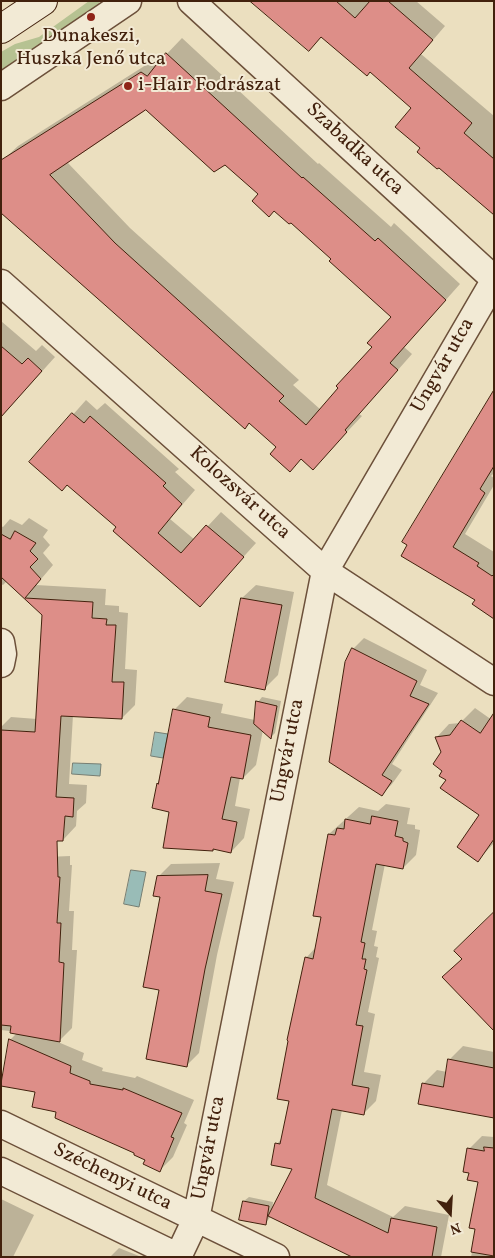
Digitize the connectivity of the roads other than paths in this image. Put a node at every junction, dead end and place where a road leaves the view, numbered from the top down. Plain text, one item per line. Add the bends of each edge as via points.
1 (43, 1) edge
2 (128, 1) edge
3 (191, 1) edge
4 (1, 29) edge
5 (1, 87) edge
6 (494, 280) edge
7 (1, 283) edge
8 (325, 571) junction
9 (1, 642) edge
10 (1, 664) edge
11 (494, 682) edge
12 (1, 1124) edge
13 (1, 1171) edge
14 (196, 1218) junction
15 (178, 1256) edge
16 (276, 1257) edge

1 - 4 street
2 - 5 street
3 - 6 street, Szabadka utca
6 - 8 street, Ungvár utca
7 - 8 street, Kolozsvár utca
8 - 11 street, Kolozsvár utca
8 - 14 street, Ungvár utca
9 - 10 street
12 - 14 street, Széchenyi utca
13 - 15 street, Széchenyi utca
14 - 15 street, Ungvár utca
14 - 16 street, Széchenyi utca

